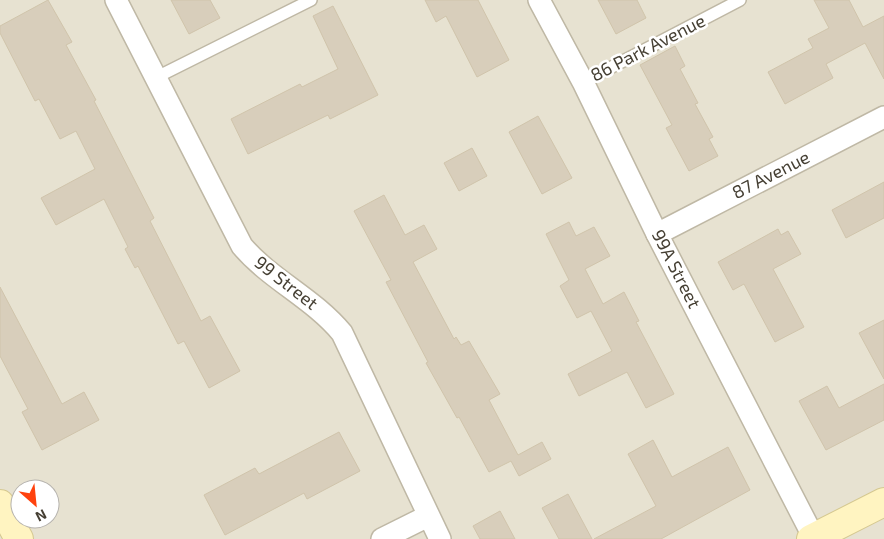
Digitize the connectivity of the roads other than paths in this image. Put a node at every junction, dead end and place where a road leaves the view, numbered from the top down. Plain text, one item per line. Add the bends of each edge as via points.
1 (116, 0) edge
2 (311, 0) edge
3 (539, 0) edge
4 (740, 0) edge
5 (155, 78) junction
6 (583, 82) junction
7 (884, 117) edge
8 (657, 234) junction
9 (884, 502) edge
10 (0, 504) edge
11 (428, 516) junction
12 (812, 538) edge
13 (18, 539) edge
14 (382, 539) edge
15 (440, 539) edge

1 - 5 street, 99 Street
2 - 5 lane
3 - 6 street, 99A Street
4 - 6 lane, 86 Park Avenue
5 - 11 street, 99 Street via 242,246 269,272 320,309 342,333
6 - 8 street, 99A Street
7 - 8 street, 87 Avenue
8 - 12 street, 99A Street
9 - 12 street
10 - 13 street
11 - 14 street
11 - 15 street, 99 Street

